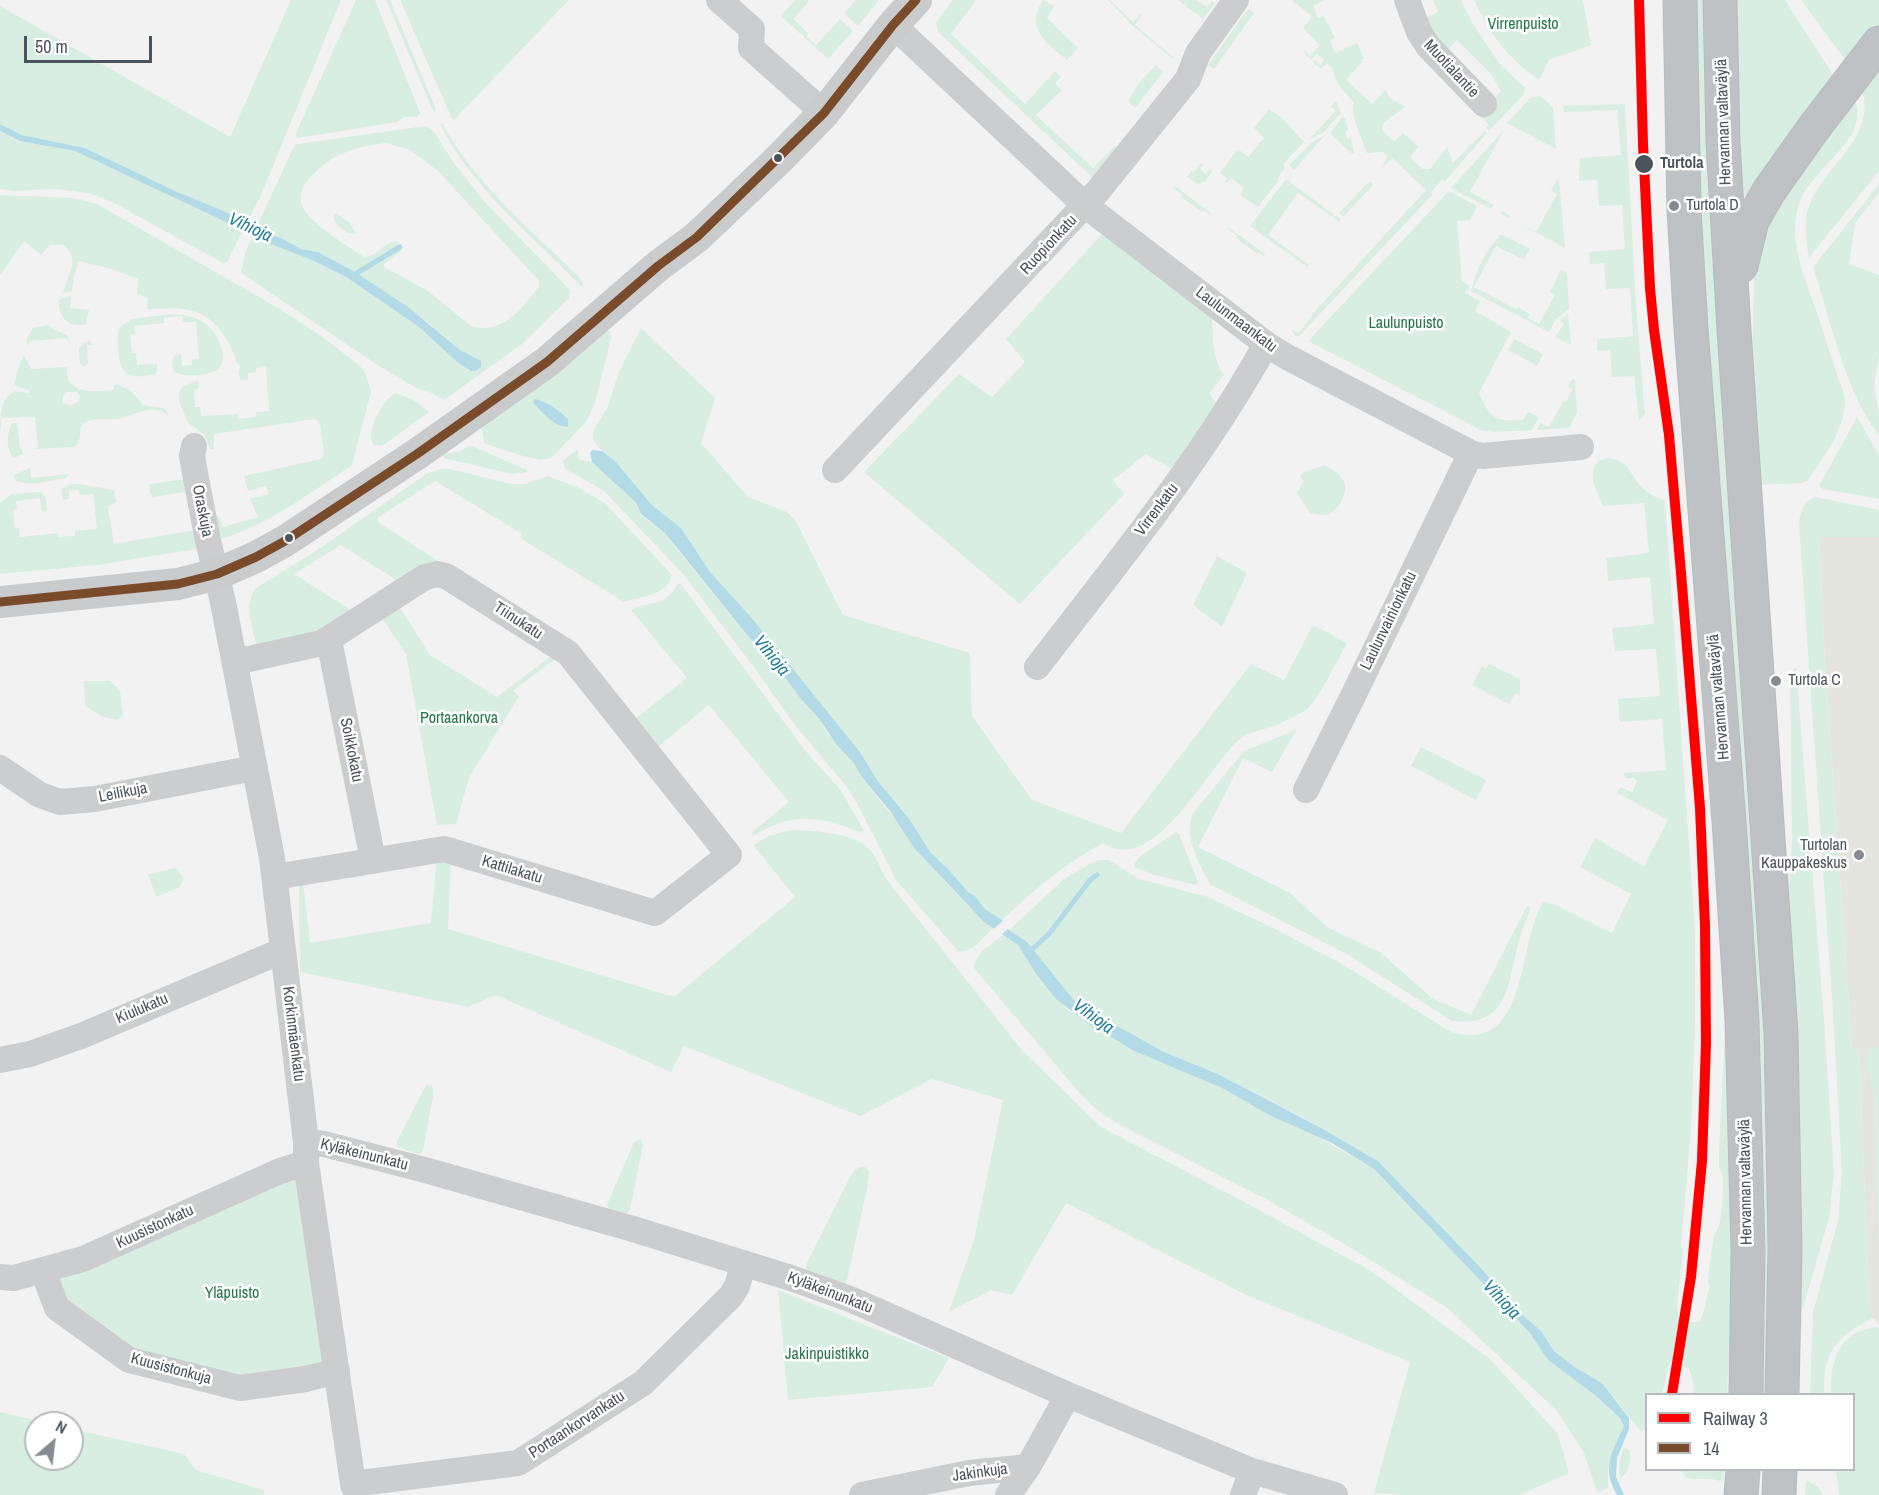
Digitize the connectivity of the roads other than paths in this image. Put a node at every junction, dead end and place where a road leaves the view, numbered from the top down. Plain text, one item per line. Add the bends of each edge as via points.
1 (719, 0) edge
2 (916, 0) edge
3 (1236, 0) edge
4 (1407, 0) edge
5 (1680, 0) edge
6 (1720, 0) edge
7 (893, 25) junction
8 (1879, 43) edge
9 (1484, 104) dead end
10 (824, 112) junction
11 (1086, 206) junction
12 (1734, 330) junction
13 (1266, 345) junction
14 (194, 446) dead end
15 (1581, 447) dead end
16 (1471, 453) junction
17 (836, 470) dead end
18 (217, 574) junction
19 (0, 602) edge
20 (329, 640) junction
21 (235, 662) junction
22 (1036, 667) dead end
23 (0, 768) edge
24 (254, 768) junction
25 (1306, 790) dead end
26 (729, 855) joint
27 (373, 860) junction
28 (275, 877) junction
29 (283, 953) junction
30 (0, 1060) edge
31 (306, 1152) junction
32 (744, 1263) junction
33 (43, 1271) junction
34 (0, 1277) edge
35 (337, 1371) junction
36 (1746, 1393) edge
37 (1782, 1393) edge
38 (1068, 1395) junction
39 (1028, 1467) junction
40 (1252, 1471) junction
41 (355, 1490) edge
42 (862, 1495) edge
43 (1008, 1495) edge
44 (1243, 1495) edge
45 (1335, 1495) edge

1 - 10 street via 752,29 751,48
2 - 7 main road
3 - 11 street, Ruopionkatu via 1198,53 1188,79
4 - 9 street, Muotialantie via 1428,46
5 - 36 highway, Hervannan valtaväylä via 1684,209 1742,1020 1748,1250
6 - 12 highway, Hervannan valtaväylä via 1723,142
7 - 10 main road
7 - 11 street, Laulunmaankatu
8 - 12 highway via 1813,129 1752,221 1742,256
10 - 18 main road via 705,231 658,266 547,362 285,541
11 - 13 street, Laulunmaankatu
11 - 17 street, Ruopionkatu
12 - 37 highway, Hervannan valtaväylä via 1781,1033 1785,1250
13 - 16 street, Laulunmaankatu
13 - 22 street, Virrenkatu via 1177,485
14 - 18 street, Oraskuja via 195,473
15 - 16 street, Laulunmaankatu via 1482,456
16 - 25 street, Laulunvainionkatu
18 - 19 main road via 178,584
18 - 21 street, Korkinmäenkatu
20 - 21 street, Tiinukatu
20 - 26 street, Tiinukatu via 425,577 438,574 453,579 568,653
20 - 27 street, Soikkokatu
21 - 24 street, Korkinmäenkatu
23 - 24 street, Leilikuja via 40,795 60,802 95,799
24 - 28 street, Korkinmäenkatu
26 - 27 street, Kattilakatu via 655,913 444,849
27 - 28 street, Kattilakatu
28 - 29 street, Korkinmäenkatu
29 - 30 street, Kiulukatu via 81,1036
29 - 31 street, Korkinmäenkatu
31 - 32 street, Kyläkeinunkatu via 324,1144
31 - 33 street, Kuusistonkatu via 273,1174 83,1259
31 - 35 street, Korkinmäenkatu
32 - 38 street, Kyläkeinunkatu via 850,1299
32 - 41 street, Portaankorvankatu via 731,1296 642,1383 518,1463
33 - 34 street, Kuusistonkatu
33 - 35 street, Kuusistonkuja via 57,1308 129,1360 240,1388
35 - 41 street, Korkinmäenkatu
38 - 39 street
38 - 40 street, Kyläkeinunkatu
39 - 42 street, Jakinkuja via 969,1473
39 - 43 street
40 - 44 street
40 - 45 street, Kyläkeinunkatu

